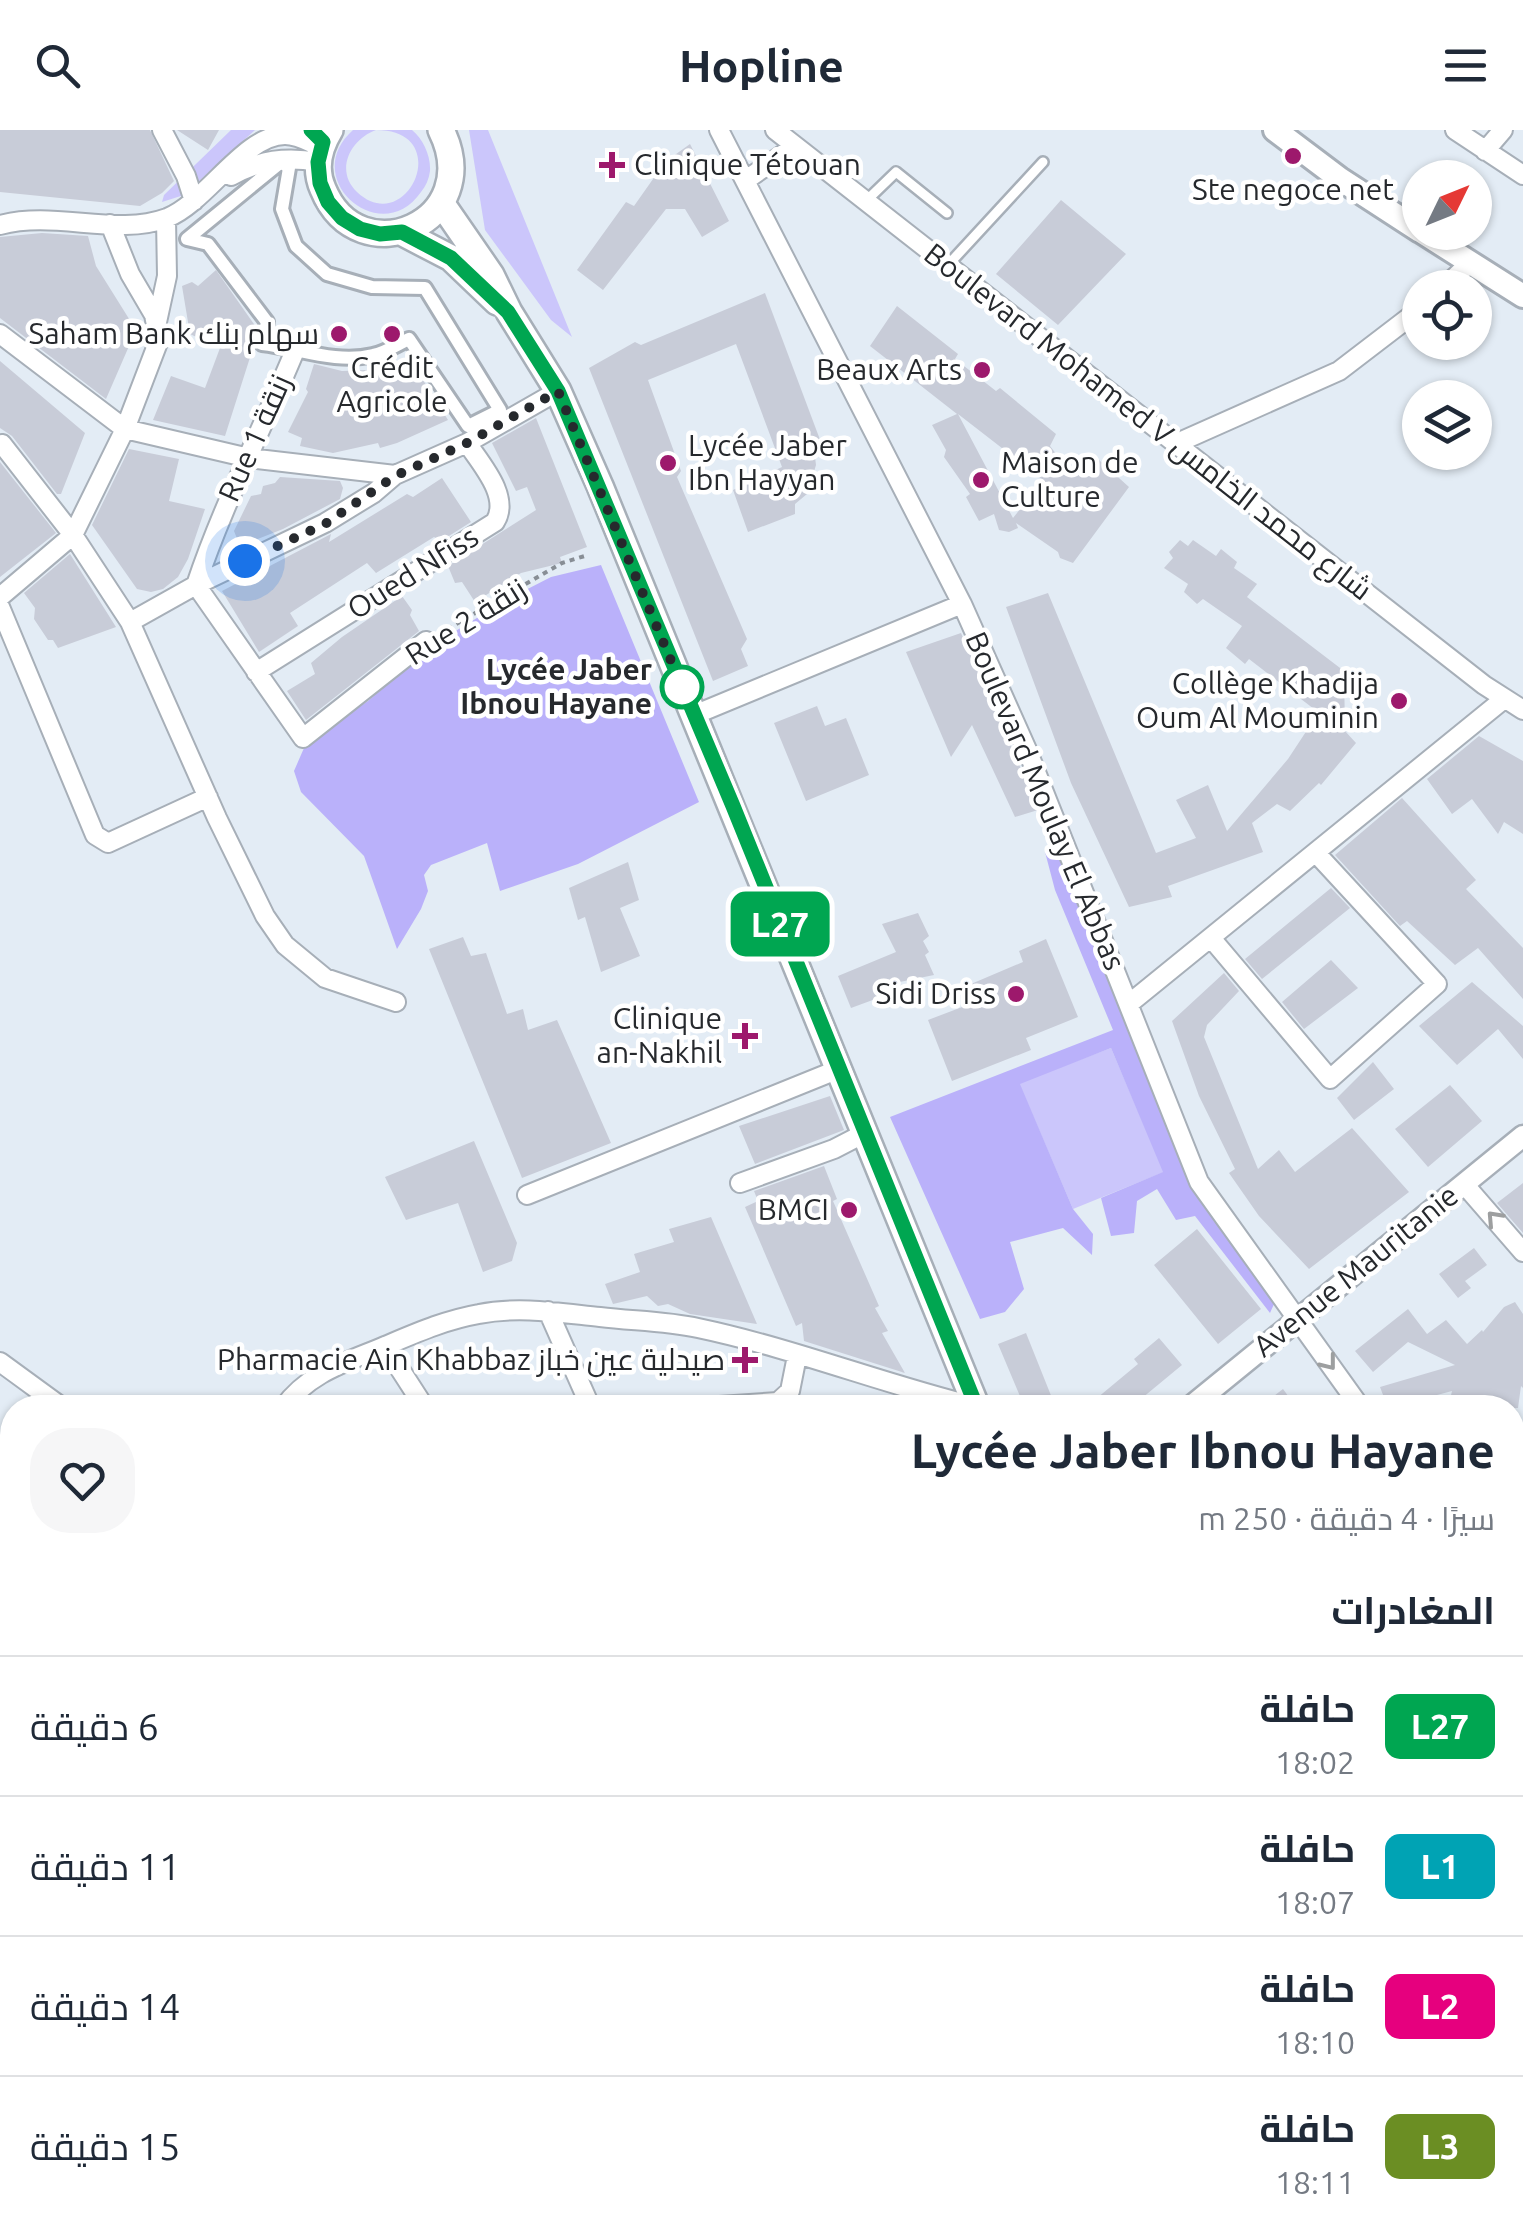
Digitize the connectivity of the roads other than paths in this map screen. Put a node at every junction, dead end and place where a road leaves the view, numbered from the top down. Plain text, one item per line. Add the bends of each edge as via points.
1 (162, 130) edge
2 (441, 130) edge
3 (718, 130) edge
4 (775, 130) edge
5 (1275, 130) edge
6 (1455, 130) edge
7 (1503, 130) edge
8 (320, 142) edge
9 (796, 146) junction
10 (1485, 151) junction
11 (1043, 162) dead end
12 (1523, 174) edge
13 (746, 180) junction
14 (194, 201) junction
15 (866, 201) junction
16 (442, 204) junction
17 (948, 213) dead end
18 (166, 218) junction
19 (1402, 220) edge
20 (1, 224) edge
21 (110, 224) junction
22 (402, 232) junction
23 (1449, 250) edge
24 (1470, 263) junction
25 (948, 265) junction
26 (1462, 270) edge
27 (1523, 296) edge
28 (508, 312) junction
29 (157, 322) junction
30 (1402, 323) edge
31 (0, 334) edge
32 (296, 348) junction
33 (558, 391) junction
34 (125, 429) junction
35 (467, 443) junction
36 (2, 444) edge
37 (1175, 444) junction
38 (250, 458) junction
39 (395, 476) junction
40 (73, 535) junction
41 (196, 585) junction
42 (0, 597) edge
43 (962, 604) junction
44 (0, 607) edge
45 (130, 622) junction
46 (426, 641) road end
47 (256, 672) junction
48 (1504, 699) junction
49 (1523, 710) edge
50 (694, 715) junction
51 (208, 797) junction
52 (1316, 852) junction
53 (1212, 938) junction
54 (396, 1002) dead end
55 (1130, 1002) junction
56 (839, 1069) junction
57 (864, 1133) junction
58 (1523, 1136) edge
59 (740, 1183) dead end
60 (1464, 1184) junction
61 (527, 1195) dead end
62 (1523, 1252) edge
63 (548, 1312) junction
64 (1295, 1319) junction
65 (385, 1346) junction
66 (797, 1356) junction
67 (0, 1362) edge
68 (45, 1395) edge
69 (294, 1395) edge
70 (417, 1395) edge
71 (585, 1395) edge
72 (786, 1395) edge
73 (931, 1395) edge
74 (972, 1395) edge
75 (1204, 1395) edge
76 (1352, 1395) edge

1 - 14 street
2 - 16 main road via 451,150 452,178
3 - 13 street, Boulevard Moulay El Abbas
4 - 9 street, Boulevard Mohamed V شارع محمد الخامس
5 - 19 main road
6 - 10 street
7 - 10 street
8 - 14 street via 275,136
8 - 22 main road via 324,193 342,218 380,234
9 - 13 street
9 - 15 street, Boulevard Mohamed V شارع محمد الخامس
10 - 12 street
11 - 25 lane
13 - 43 street, Boulevard Moulay El Abbas
14 - 18 street
15 - 17 lane via 896,172
15 - 25 street, Boulevard Mohamed V شارع محمد الخامس
16 - 22 main road
16 - 28 main road
18 - 21 street
18 - 29 street via 167,276
20 - 21 street
21 - 29 street
22 - 28 main road via 451,258
23 - 24 main road
24 - 26 street
24 - 27 main road
25 - 37 street, Boulevard Mohamed V شارع محمد الخامس
28 - 33 main road
29 - 34 street via 158,340
30 - 37 street via 1340,371
31 - 34 street
32 - 32 street via 306,355 372,356 409,339 468,426 500,410 425,288 372,287 327,274 296,246 282,209 289,168 280,162 186,239 208,244 266,322 262,344
32 - 38 street, Rue 1 زنقة
33 - 35 street
33 - 50 main road
34 - 38 street
34 - 40 street
35 - 39 street
35 - 47 street, Oued Nfiss via 498,496 495,522
36 - 40 street
37 - 48 street, Boulevard Mohamed V شارع محمد الخامس
38 - 39 street
38 - 41 street, Rue 1 زنقة via 227,498
39 - 41 street via 325,524
40 - 42 street
40 - 45 street
41 - 45 street
41 - 47 street
43 - 50 street
43 - 55 street, Boulevard Moulay El Abbas
44 - 51 street via 95,835 118,840
45 - 51 street
46 - 47 street, Rue 2 زنقة via 303,738
48 - 49 street, Boulevard Mohamed V شارع محمد الخامس
48 - 52 street
50 - 56 main road
51 - 54 street via 285,944 325,978
52 - 53 street
52 - 53 street via 1437,984 1330,1078
53 - 55 street
55 - 64 street, Boulevard Moulay El Abbas via 1198,1182
56 - 57 main road
56 - 61 street
57 - 59 street
57 - 74 main road
58 - 60 street, Avenue Mauritanie
62 -> 60 street
60 - 64 street, Avenue Mauritanie
63 - 65 street via 483,1313
63 - 66 street via 698,1328
63 - 71 street
64 - 75 street, Avenue Mauritanie
64 -> 76 street, Boulevard Moulay El Abbas
65 - 69 street via 319,1374
65 - 70 street
66 - 72 street
66 - 73 street
67 - 68 street

